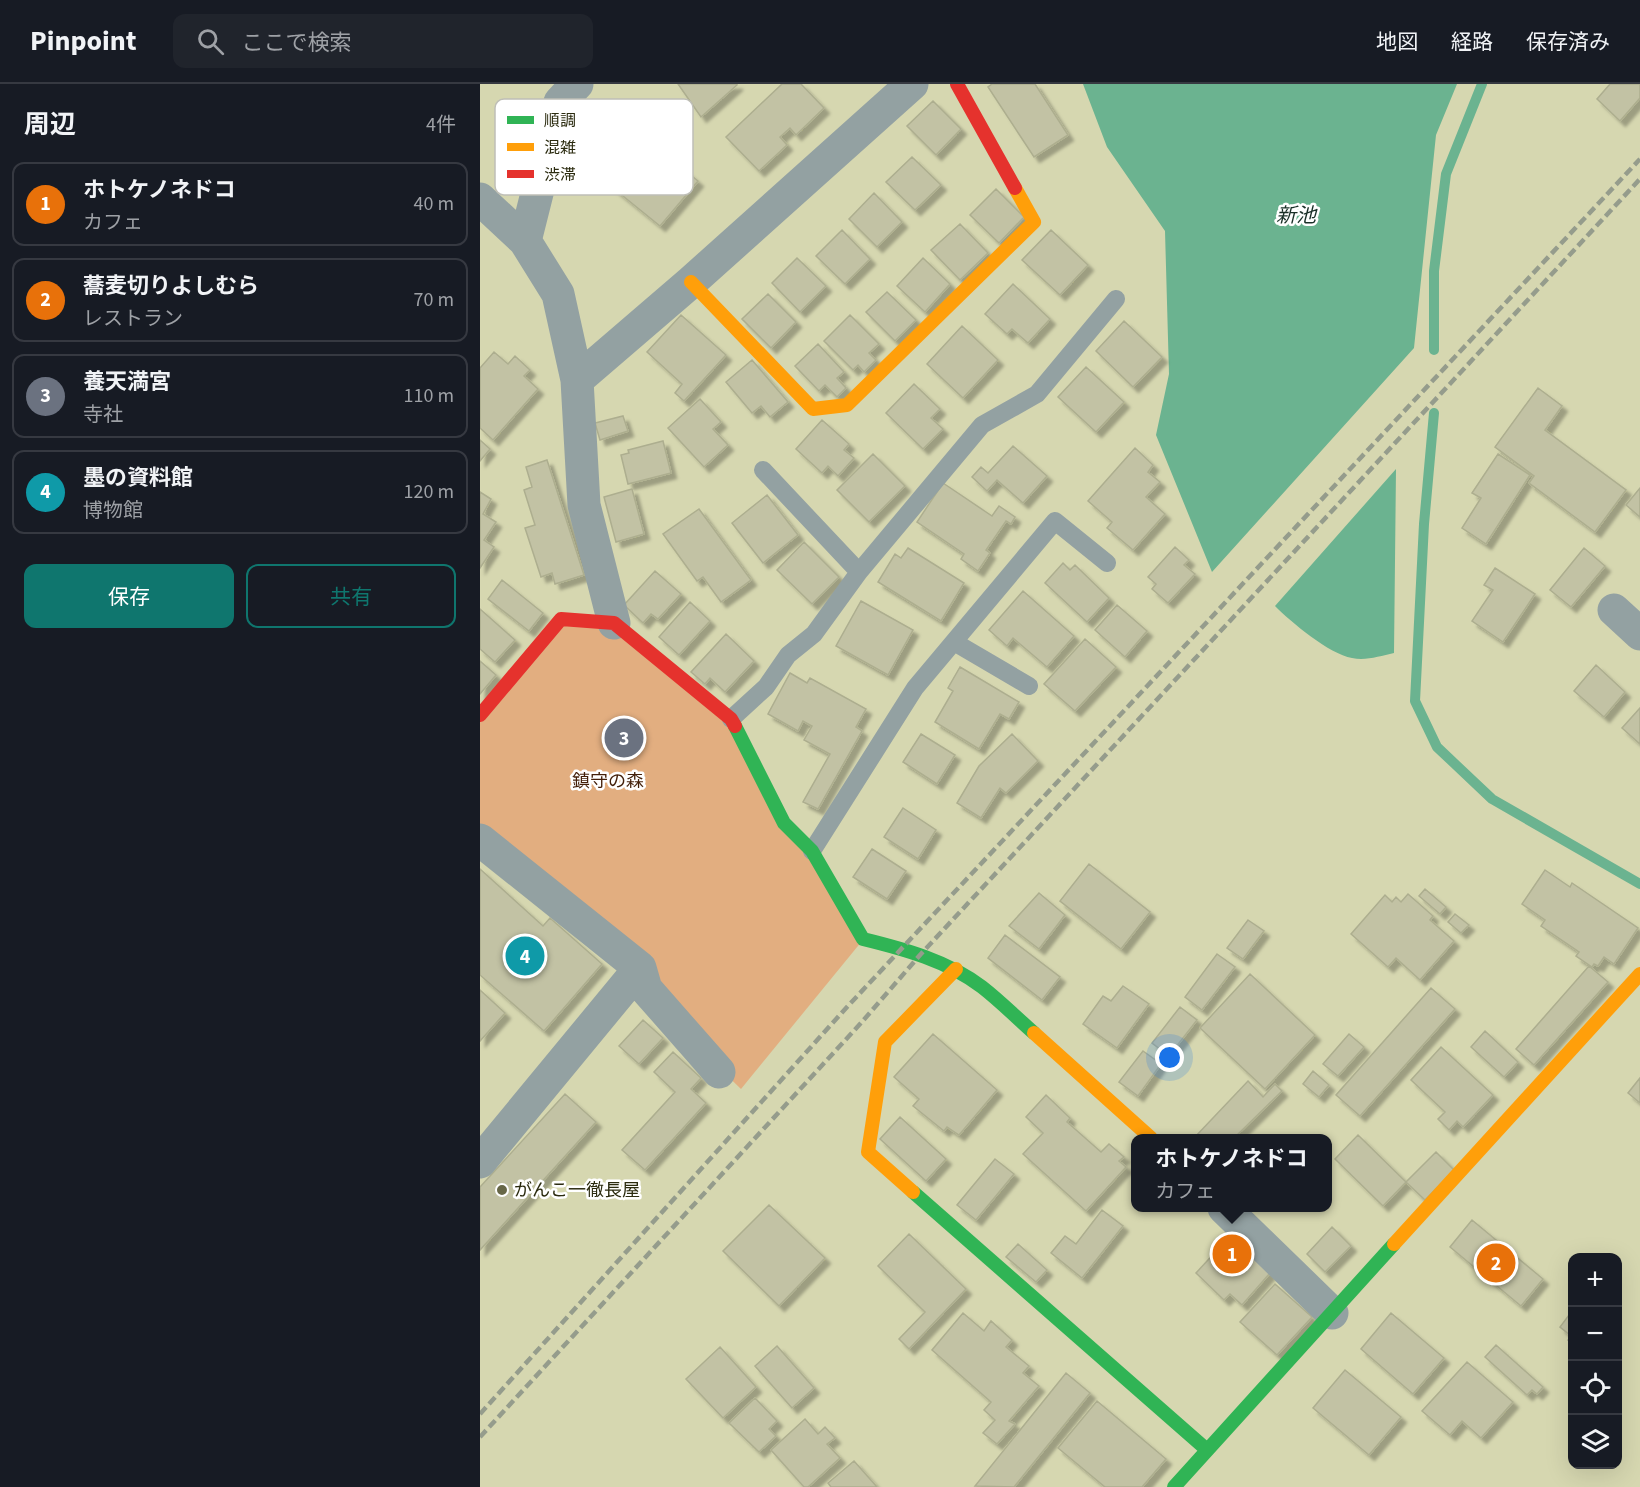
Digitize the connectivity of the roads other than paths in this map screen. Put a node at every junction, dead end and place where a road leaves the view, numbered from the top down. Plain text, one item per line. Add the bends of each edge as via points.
1 (577, 84) edge
2 (912, 84) edge
3 (957, 84) edge
4 (563, 99) edge
5 (537, 195) edge
6 (480, 199) edge
7 (525, 241) junction
8 (692, 282) junction
9 (1116, 299) dead end
10 (577, 380) junction
11 (763, 470) dead end
12 (1107, 564) dead end
13 (859, 572) junction
14 (1614, 610) dead end
15 (614, 623) junction
16 (1640, 634) edge
17 (954, 642) junction
18 (1029, 686) dead end
19 (480, 715) edge
20 (731, 719) junction
21 (480, 840) edge
22 (812, 851) junction
23 (640, 968) junction
24 (956, 969) junction
25 (1640, 974) edge
26 (719, 1072) dead end
27 (1147, 1134) edge
28 (480, 1162) edge
29 (1228, 1212) edge
30 (1332, 1313) junction
31 (1206, 1449) junction
32 (1174, 1487) edge

1 - 4 street
2 - 8 street
3 - 8 street via 1034,222 847,405 813,409
5 - 7 street
6 - 7 street
7 - 10 street via 558,294
8 - 10 street
9 - 13 lane via 1037,394 982,424
10 - 15 street via 584,505
11 - 13 lane
12 - 17 lane via 1055,521
13 - 20 lane via 814,634 788,655 766,687
14 - 16 street
15 - 19 street via 561,619
15 - 20 street
17 - 18 lane
17 - 22 lane via 915,688
20 - 22 street via 784,823
21 - 23 street
22 - 24 street via 863,939 903,948
23 - 26 street via 646,989
23 - 28 street
24 - 27 street via 982,987
24 - 31 street via 885,1042 868,1152
25 - 30 street
29 - 30 street
30 - 31 street
31 - 32 street

